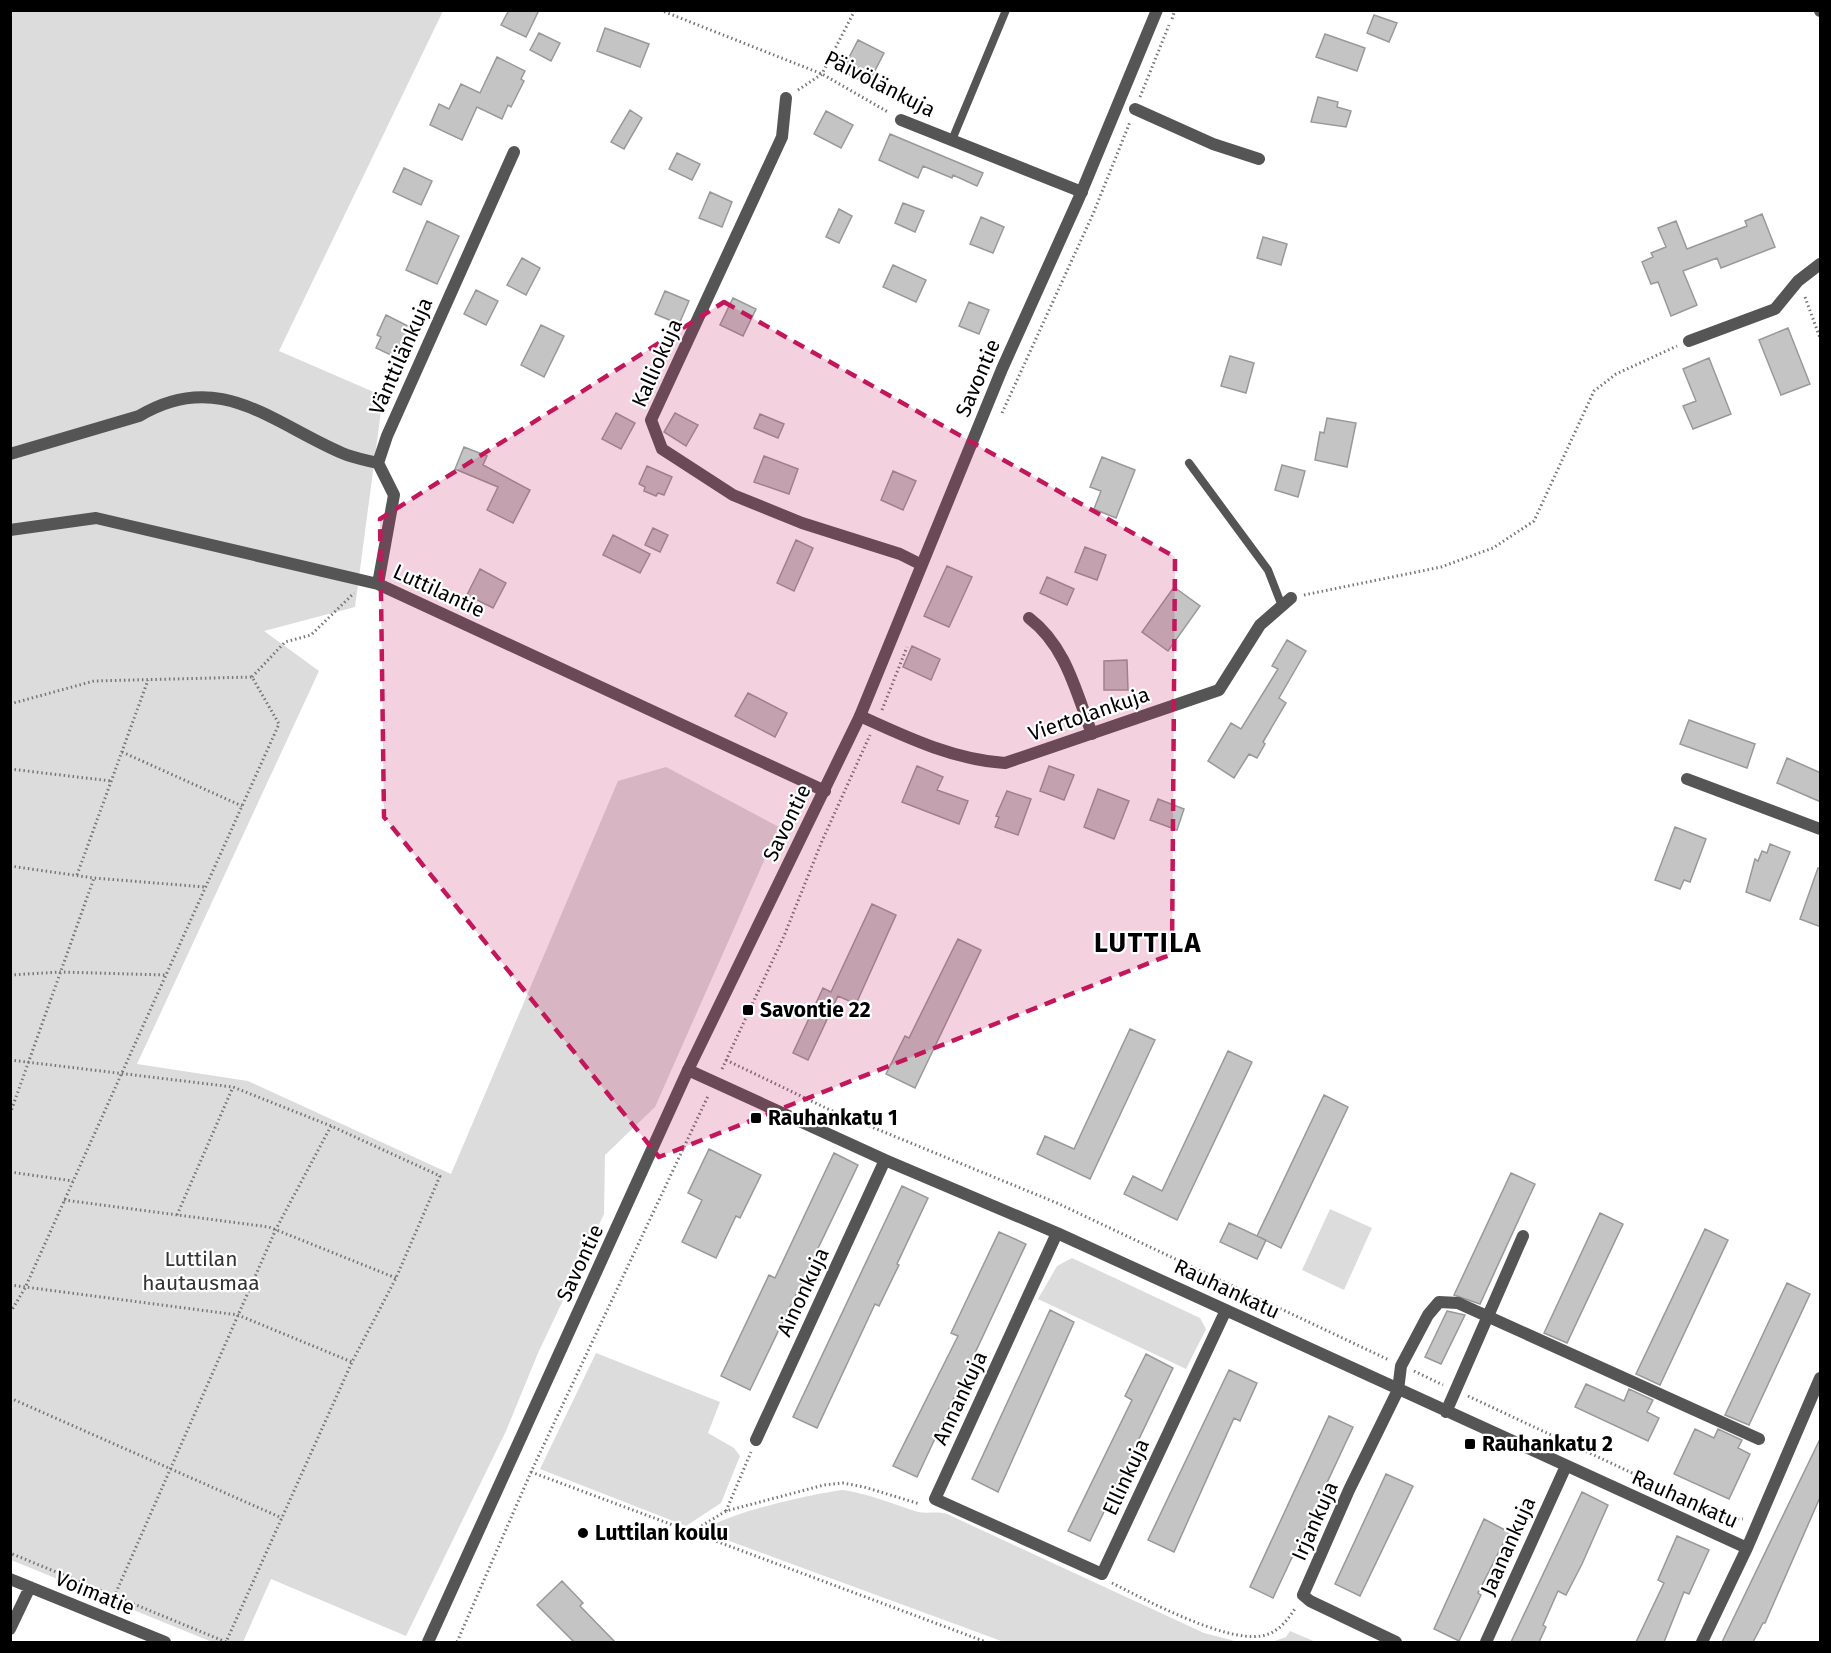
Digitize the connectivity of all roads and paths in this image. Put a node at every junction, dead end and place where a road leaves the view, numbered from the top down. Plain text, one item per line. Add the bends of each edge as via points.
1 (660, 10) edge
2 (855, 10) edge
3 (1006, 10) edge
4 (1157, 10) edge
5 (1175, 10) edge
6 (822, 74) junction
7 (786, 98) joint
8 (1135, 109) junction
9 (901, 120) joint
10 (952, 140) junction
11 (514, 152) dead end
12 (1258, 159) dead end
13 (1082, 192) junction
14 (1821, 264) edge
15 (1798, 281) junction
16 (1821, 338) edge
17 (1689, 341) joint
18 (1000, 418) dead end
19 (10, 454) edge
20 (378, 463) junction
21 (1189, 463) dead end
22 (10, 530) edge
23 (920, 564) junction
24 (372, 583) junction
25 (1287, 602) junction
26 (1029, 618) dead end
27 (907, 646) dead end
28 (252, 677) junction
29 (148, 680) junction
30 (10, 704) edge
31 (860, 716) junction
32 (876, 724) junction
33 (1092, 734) junction
34 (122, 752) junction
35 (10, 769) edge
36 (1687, 779) dead end
37 (111, 781) junction
38 (825, 791) junction
39 (242, 806) junction
40 (1821, 829) edge
41 (10, 866) edge
42 (77, 875) junction
43 (94, 878) junction
44 (206, 887) junction
45 (62, 972) junction
46 (10, 975) edge
47 (166, 975) junction
48 (10, 1060) edge
49 (726, 1060) junction
50 (29, 1062) junction
51 (688, 1070) junction
52 (123, 1071) junction
53 (714, 1082) junction
54 (233, 1087) junction
55 (10, 1114) edge
56 (331, 1126) junction
57 (885, 1160) junction
58 (10, 1172) edge
59 (74, 1181) junction
60 (64, 1200) junction
61 (177, 1215) junction
62 (276, 1229) junction
63 (1057, 1233) junction
64 (1523, 1236) dead end
65 (396, 1278) junction
66 (10, 1285) edge
67 (25, 1288) junction
68 (1226, 1310) junction
69 (10, 1313) edge
70 (238, 1315) junction
71 (1489, 1318) junction
72 (352, 1362) junction
73 (1401, 1366) junction
74 (1821, 1378) edge
75 (1398, 1390) junction
76 (1456, 1390) junction
77 (10, 1398) edge
78 (1446, 1412) junction
79 (1759, 1439) dead end
80 (756, 1440) joint
81 (1566, 1466) junction
82 (169, 1468) junction
83 (531, 1472) junction
84 (935, 1499) junction
85 (726, 1511) junction
86 (1748, 1513) dead end
87 (282, 1518) junction
88 (690, 1533) junction
89 (1747, 1548) junction
90 (10, 1553) edge
91 (1102, 1574) junction
92 (10, 1579) edge
93 (30, 1587) junction
94 (1303, 1595) junction
95 (114, 1598) junction
96 (10, 1629) edge
97 (165, 1642) edge
98 (428, 1642) edge
99 (457, 1642) edge
100 (986, 1642) edge
101 (1396, 1642) edge
102 (1486, 1642) edge
103 (1702, 1642) edge

1 - 6 path, Päivölänkuja
2 - 6 path
3 - 10 lane
4 - 13 street, Savontie
5 - 8 path
6 - 7 path
6 - 9 path, Päivölänkuja
7 - 23 street, Kalliokuja via 782,137 651,420 662,449 733,495
8 - 12 street via 1213,144
8 - 18 path via 1093,214
9 - 10 street, Päivölänkuja
10 - 13 street, Päivölänkuja
11 - 20 street, Vänttilänkuja
13 - 23 street, Savontie
14 - 15 street
15 - 16 path
15 - 17 street via 1775,309
17 - 25 path via 1616,374 1594,391 1534,521 1493,548 1441,567
19 - 20 street via 139,416 156,405 214,398 247,404 335,450
20 - 24 street via 394,495
21 - 25 lane
22 - 24 street, Luttilantie via 96,518
23 - 31 street, Savontie
24 - 28 path via 311,634 285,642
24 - 38 street, Luttilantie
25 - 33 street, Viertolankuja via 1260,625 1219,690
26 - 33 street via 1047,632 1061,653
27 - 32 path
28 - 29 path
28 - 39 path via 279,724
29 - 30 path via 94,681
29 - 34 path
31 - 32 street, Viertolankuja
31 - 38 street, Savontie
32 - 33 street, Viertolankuja via 981,762 1005,763
32 - 49 path
34 - 37 path
34 - 39 path
35 - 37 path
36 - 40 street
37 - 42 path
38 - 51 street, Savontie
39 - 44 path
41 - 42 path
42 - 43 path
43 - 44 path
43 - 45 path
44 - 47 path
45 - 46 path
45 - 47 path
45 - 50 path
47 - 52 path
48 - 50 path
49 - 53 path
49 - 73 path via 828,1109 1057,1203
50 - 52 path
50 - 55 path
51 - 53 street, Rauhankatu
51 - 98 street, Savontie
52 - 54 path
52 - 59 path
53 - 57 street, Rauhankatu
53 - 83 path
54 - 56 path
54 - 61 path
56 - 62 path
56 - 65 path via 440,1176
57 - 63 street, Rauhankatu
57 - 80 street, Ainonkuja
58 - 59 path
59 - 60 path
60 - 61 path
60 - 67 path
61 - 62 path
62 - 65 path
62 - 70 path
63 - 68 street, Rauhankatu
63 - 84 street, Annankuja
64 - 71 street
65 - 72 path
66 - 67 path
67 - 69 path
67 - 70 path
68 - 75 street, Rauhankatu
68 - 91 street, Ellinkuja
70 - 72 path
70 - 82 path
71 - 73 street via 1458,1303 1439,1302
71 - 76 street
71 - 79 street
72 - 87 path
73 - 75 street, Irjankuja
73 - 76 path
74 - 89 street
75 - 78 street, Rauhankatu
75 - 94 street, Irjankuja
76 - 78 street
76 - 86 path via 1728,1518 1741,1521
77 - 82 path
78 - 81 street, Rauhankatu
80 - 85 path
81 - 89 street, Rauhankatu
81 - 102 street, Jaanankuja
82 - 87 path
82 - 95 path
83 - 88 path
83 - 99 path
84 - 85 path via 927,1505 911,1503 864,1486 843,1483
84 - 91 street
85 - 88 path
87 - 95 path via 226,1642
88 - 100 path
89 - 103 street
90 - 95 path
91 - 94 path via 1111,1583 1211,1628 1250,1636 1281,1627
92 - 93 street, Voimatie
93 - 96 street
93 - 97 street, Voimatie
94 - 101 street, Irjankuja

